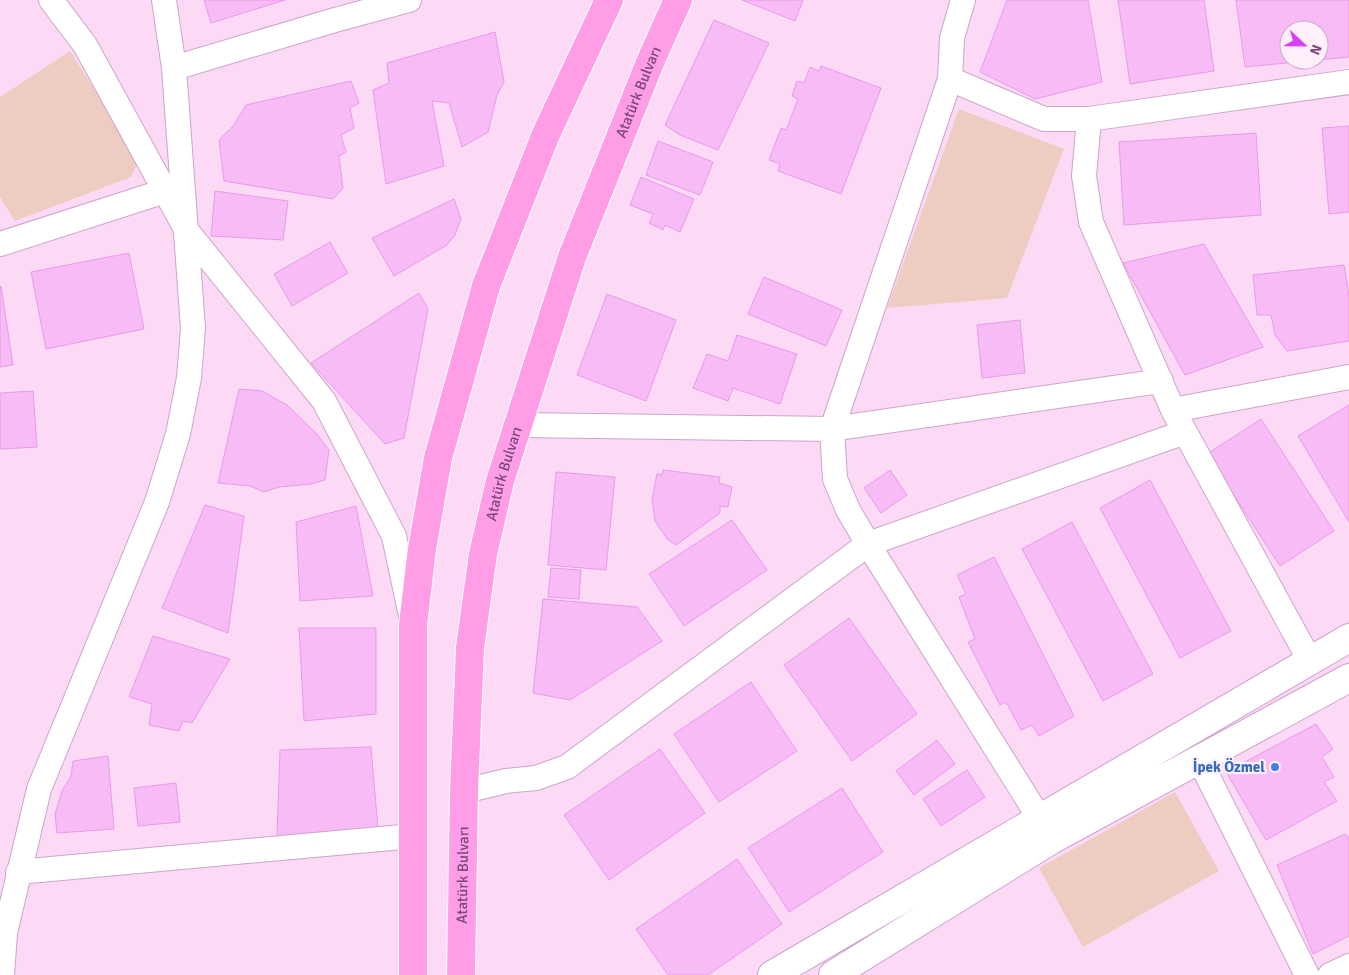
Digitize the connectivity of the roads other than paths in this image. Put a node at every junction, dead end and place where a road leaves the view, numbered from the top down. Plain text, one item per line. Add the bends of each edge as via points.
1 (51, 0) edge
2 (164, 0) edge
3 (409, 0) edge
4 (609, 0) edge
5 (678, 0) edge
6 (963, 0) edge
7 (174, 68) junction
8 (950, 79) junction
9 (1349, 82) edge
10 (1089, 119) junction
11 (165, 191) junction
12 (186, 231) junction
13 (1, 242) edge
14 (1349, 377) edge
15 (1161, 382) junction
16 (1173, 410) junction
17 (519, 425) junction
18 (832, 429) junction
19 (1185, 432) junction
20 (868, 544) junction
21 (413, 626) junction
22 (1349, 638) edge
23 (1310, 661) junction
24 (1349, 678) edge
25 (1199, 760) junction
26 (464, 791) junction
27 (1040, 819) junction
28 (413, 836) junction
29 (18, 872) junction
30 (413, 962) edge
31 (1349, 966) edge
32 (462, 973) edge
33 (2, 975) edge
34 (402, 975) edge
35 (772, 975) edge
36 (833, 975) edge
37 (1307, 975) edge
38 (1330, 975) edge

1 - 11 street via 85,45
2 - 7 street
3 - 7 street
4 - 21 main road via 546,134 486,286 438,458
5 - 17 main road, Atatürk Bulvarı via 572,257
6 - 8 street via 952,38
7 - 12 street
8 - 10 street via 1044,119
8 - 18 street
9 - 10 street
10 - 15 street via 1084,176 1091,222
11 - 12 street
11 - 13 street
12 - 21 street via 324,401 394,536
12 - 29 street via 193,328 189,378 178,434 157,502 39,789
14 - 16 street
15 - 16 street
15 - 18 street
16 - 19 street
17 - 18 street
17 - 26 main road, Atatürk Bulvarı via 500,482 483,554 470,648
18 - 20 street via 835,479
19 - 20 street
19 - 23 street
20 - 26 street via 567,767 536,778
20 - 27 street
21 - 28 main road
22 - 23 main road
23 - 27 main road
24 - 25 main road
25 - 36 main road via 1051,840
25 - 37 street
26 - 32 main road, Atatürk Bulvarı
27 - 35 main road
28 - 29 street
28 - 30 main road
29 - 33 street via 5,933
30 - 34 main road
31 - 38 street

